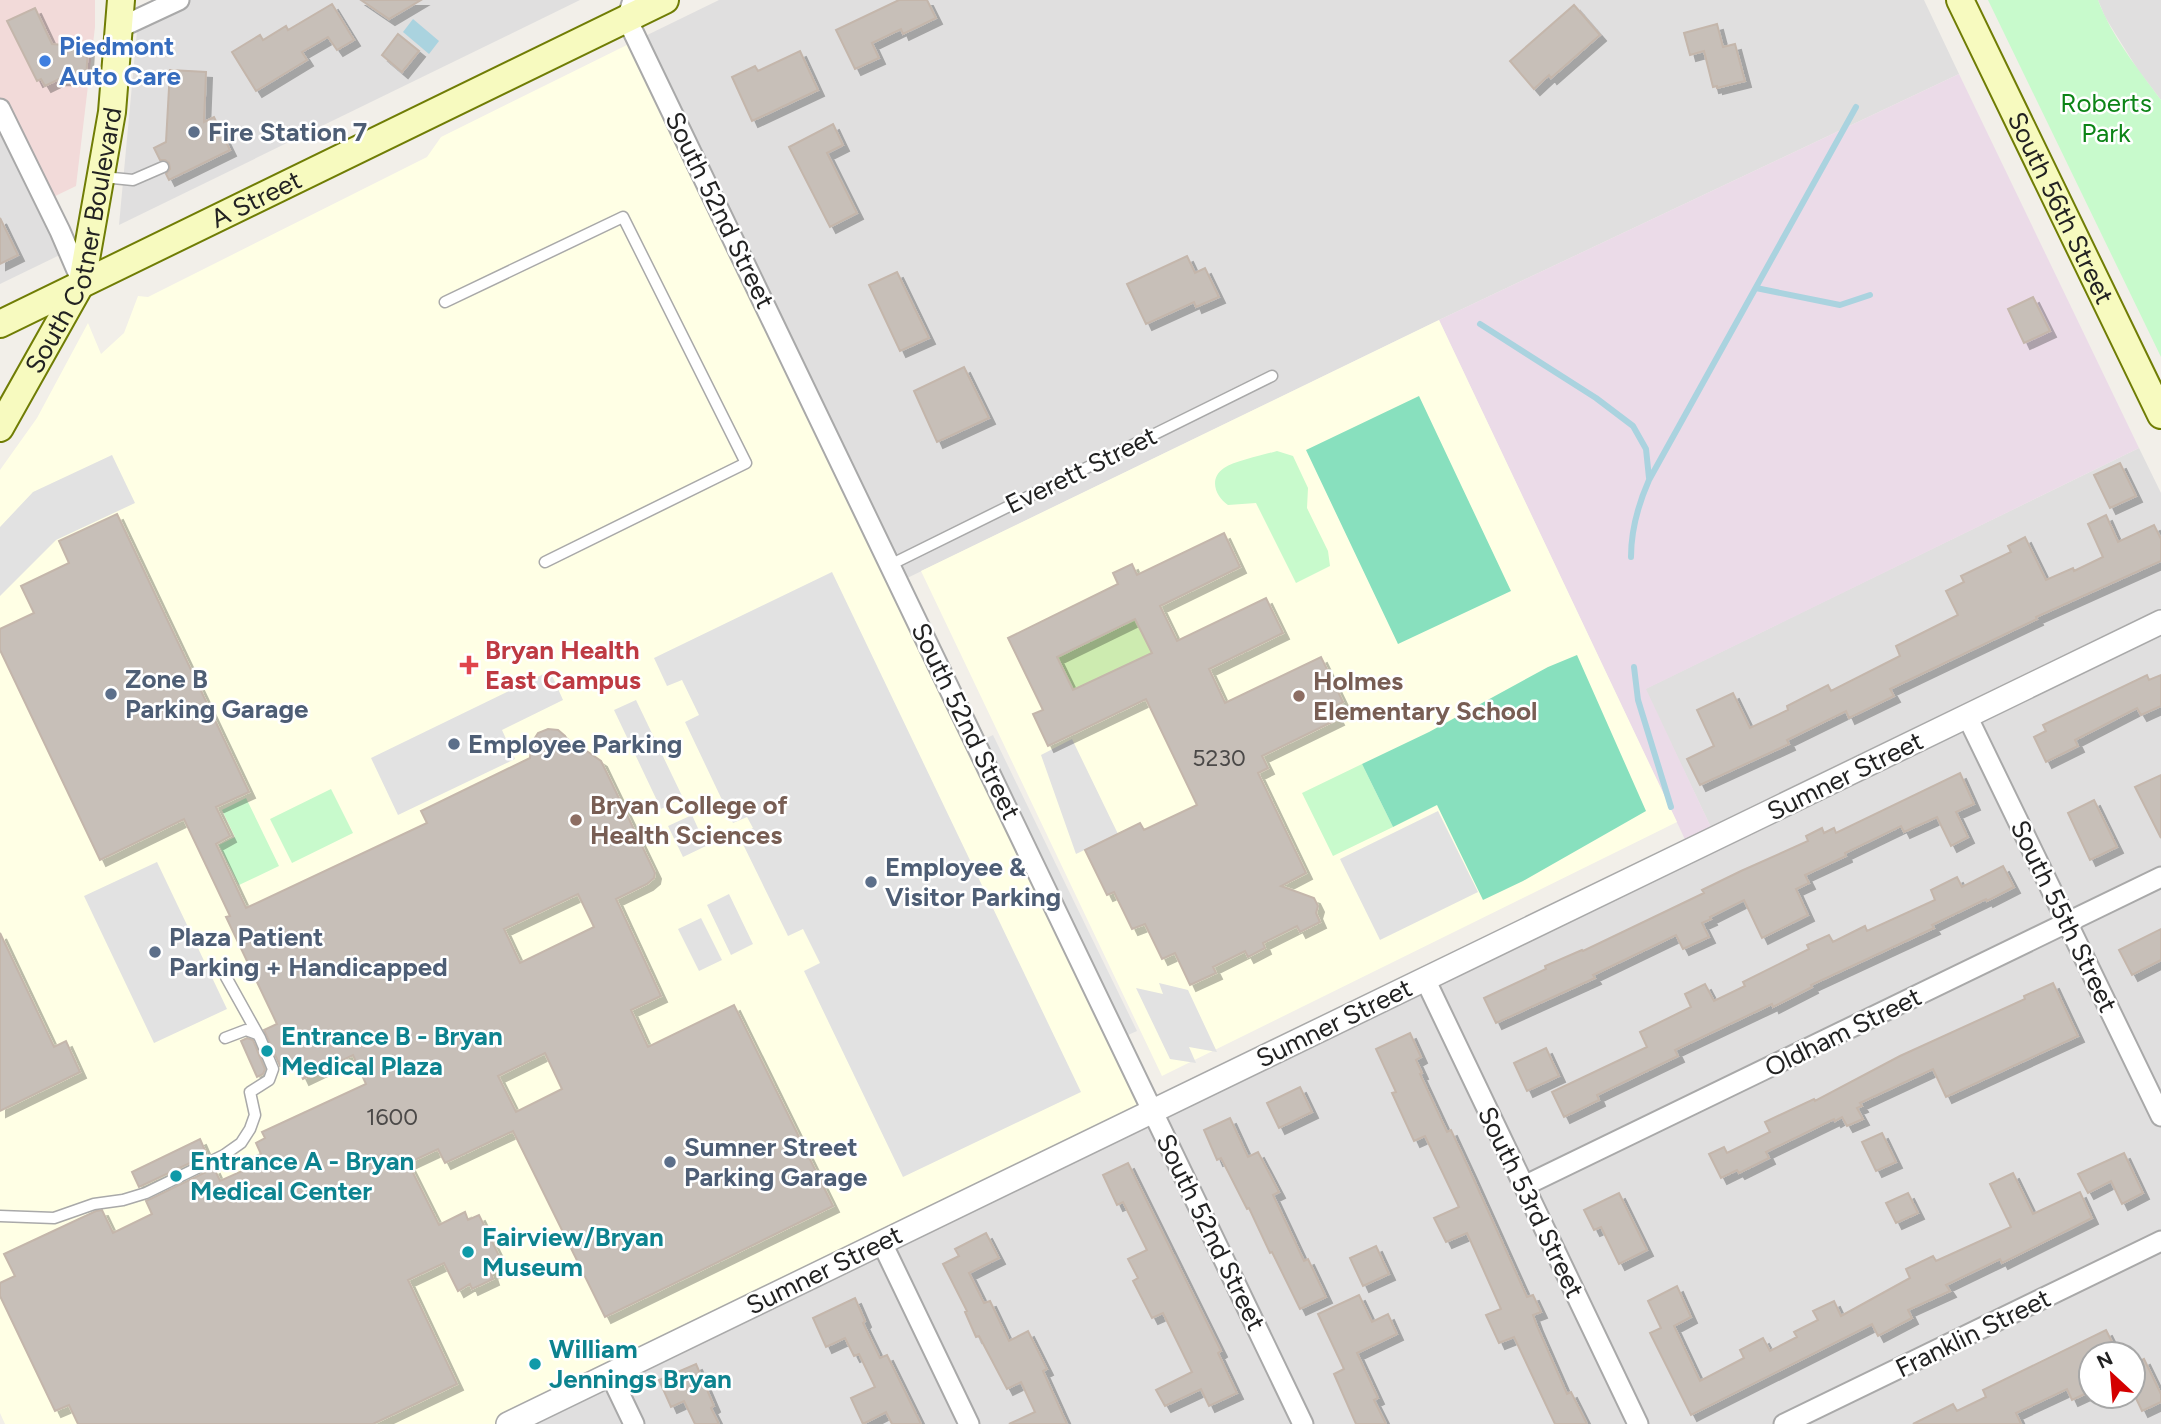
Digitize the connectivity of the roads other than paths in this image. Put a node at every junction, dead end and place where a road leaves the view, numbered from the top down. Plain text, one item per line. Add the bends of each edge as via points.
1 (121, 0) edge
2 (179, 0) edge
3 (665, 0) edge
4 (1960, 0) edge
5 (630, 9) edge
6 (119, 28) junction
7 (0, 108) edge
8 (163, 167) dead end
9 (102, 177) junction
10 (82, 282) junction
11 (445, 302) dead end
12 (0, 324) edge
13 (1272, 376) dead end
14 (2161, 415) edge
15 (0, 428) edge
16 (545, 562) dead end
17 (890, 565) junction
18 (2161, 622) edge
19 (1967, 716) junction
20 (2161, 877) edge
21 (2067, 923) junction
22 (226, 977) dead end
23 (1425, 979) junction
24 (257, 1034) junction
25 (225, 1038) dead end
26 (1153, 1111) junction
27 (2161, 1116) edge
28 (1524, 1186) junction
29 (0, 1216) edge
30 (2161, 1241) edge
31 (882, 1242) junction
32 (610, 1374) junction
33 (508, 1424) edge
34 (634, 1424) edge
35 (969, 1424) edge
36 (1303, 1424) edge
37 (1638, 1424) edge
38 (1784, 1424) edge

1 - 6 main road, South Cotner Boulevard
2 - 6 street
3 - 5 main road, A Street
4 - 14 main road, South 56th Street
5 - 10 main road, A Street
5 - 17 street, South 52nd Street
6 - 9 main road, South Cotner Boulevard
7 - 10 street
8 - 9 lane via 133,180
9 - 10 main road, South Cotner Boulevard
10 - 12 main road, A Street
10 - 15 main road, South Cotner Boulevard
11 - 16 lane via 623,217 746,463
13 - 17 lane, Everett Street
17 - 26 street, South 52nd Street
18 - 19 street, Sumner Street
19 - 21 street, South 55th Street
19 - 23 street, Sumner Street
20 - 21 street, Oldham Street
21 - 27 street, South 55th Street
21 - 28 street, Oldham Street
22 - 24 lane
23 - 26 street, Sumner Street
23 - 28 street, South 53rd Street
24 - 25 lane via 246,1030
24 - 29 lane via 273,1073 250,1092 255,1115 238,1146 130,1199 54,1218
26 - 31 street, Sumner Street
26 - 36 street, South 52nd Street
28 - 37 street, South 53rd Street
30 - 38 street, Franklin Street
31 - 32 street, Sumner Street
31 - 35 street
32 - 33 street, Sumner Street
32 - 34 street

